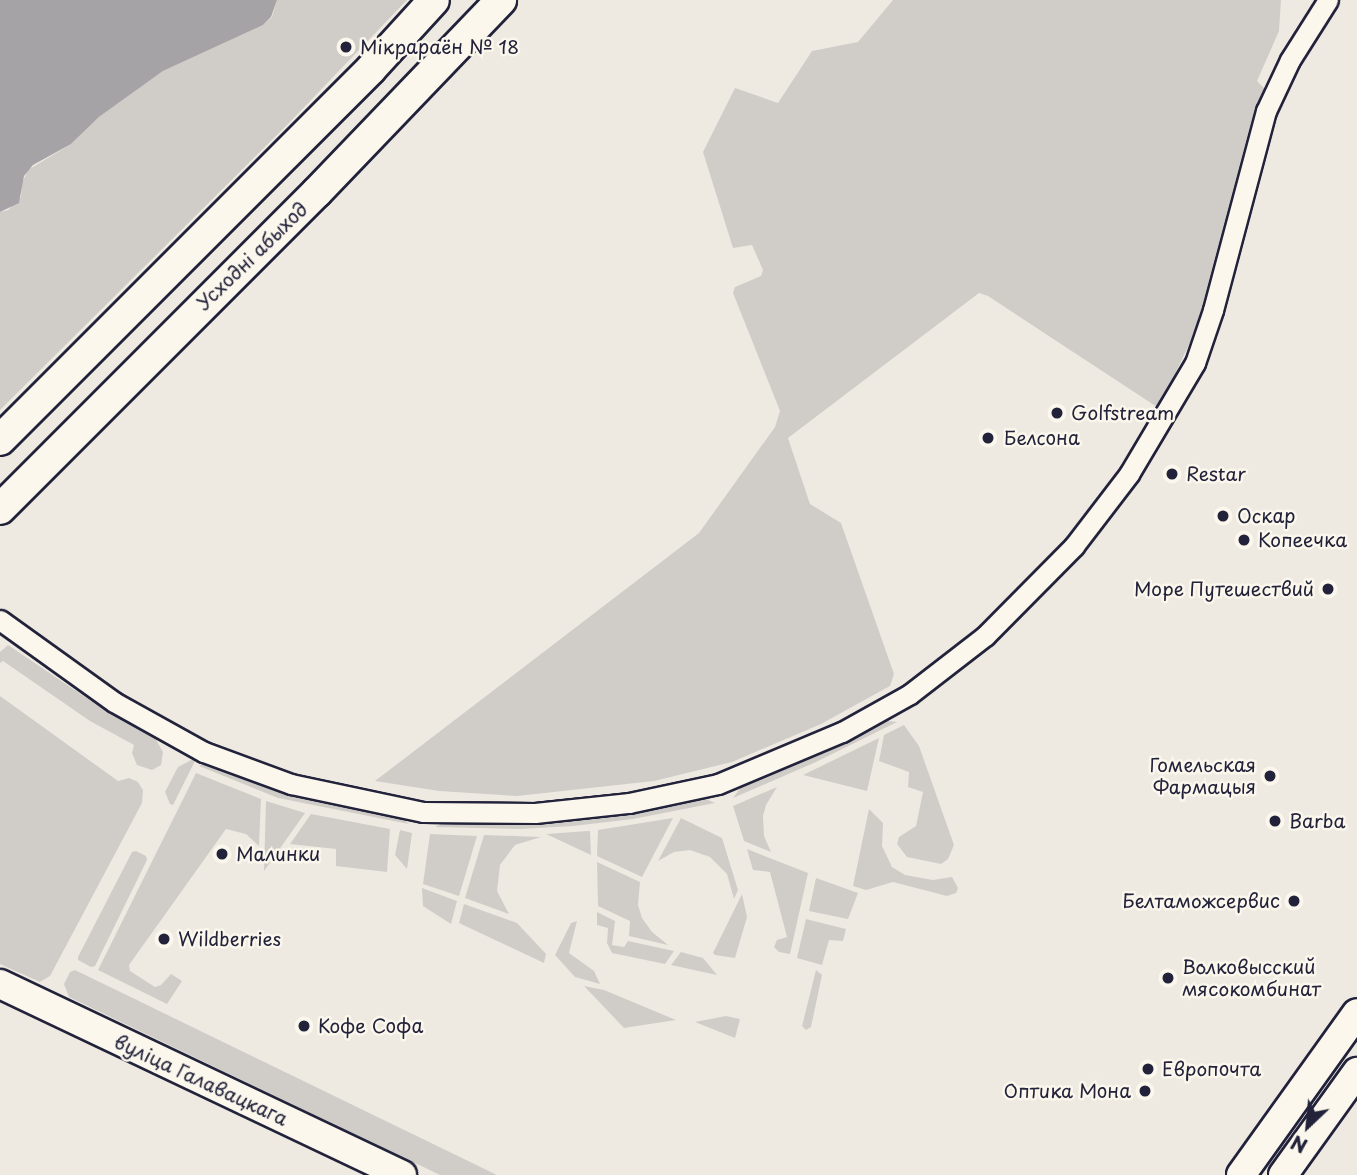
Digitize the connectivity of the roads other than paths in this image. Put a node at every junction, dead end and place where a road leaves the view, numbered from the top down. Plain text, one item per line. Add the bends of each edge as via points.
1 (434, 0) edge
2 (501, 0) edge
3 (1328, 0) edge
4 (0, 440) edge
5 (0, 509) edge
6 (0, 621) edge
7 (0, 984) edge
8 (1357, 1013) edge
9 (1357, 1072) edge
10 (402, 1175) edge
11 (1241, 1175) edge
12 (1283, 1175) edge

1 - 4 main road
2 - 5 main road, Усходні абыход via 317,192
3 - 6 street via 1290,60 1266,111 1195,363 1129,474 1074,546 985,636 910,694 842,732 718,784 629,803 534,814 423,812 291,785 204,752 114,702
7 - 10 street, вуліца Галавацкага
8 - 11 street
9 - 12 street

